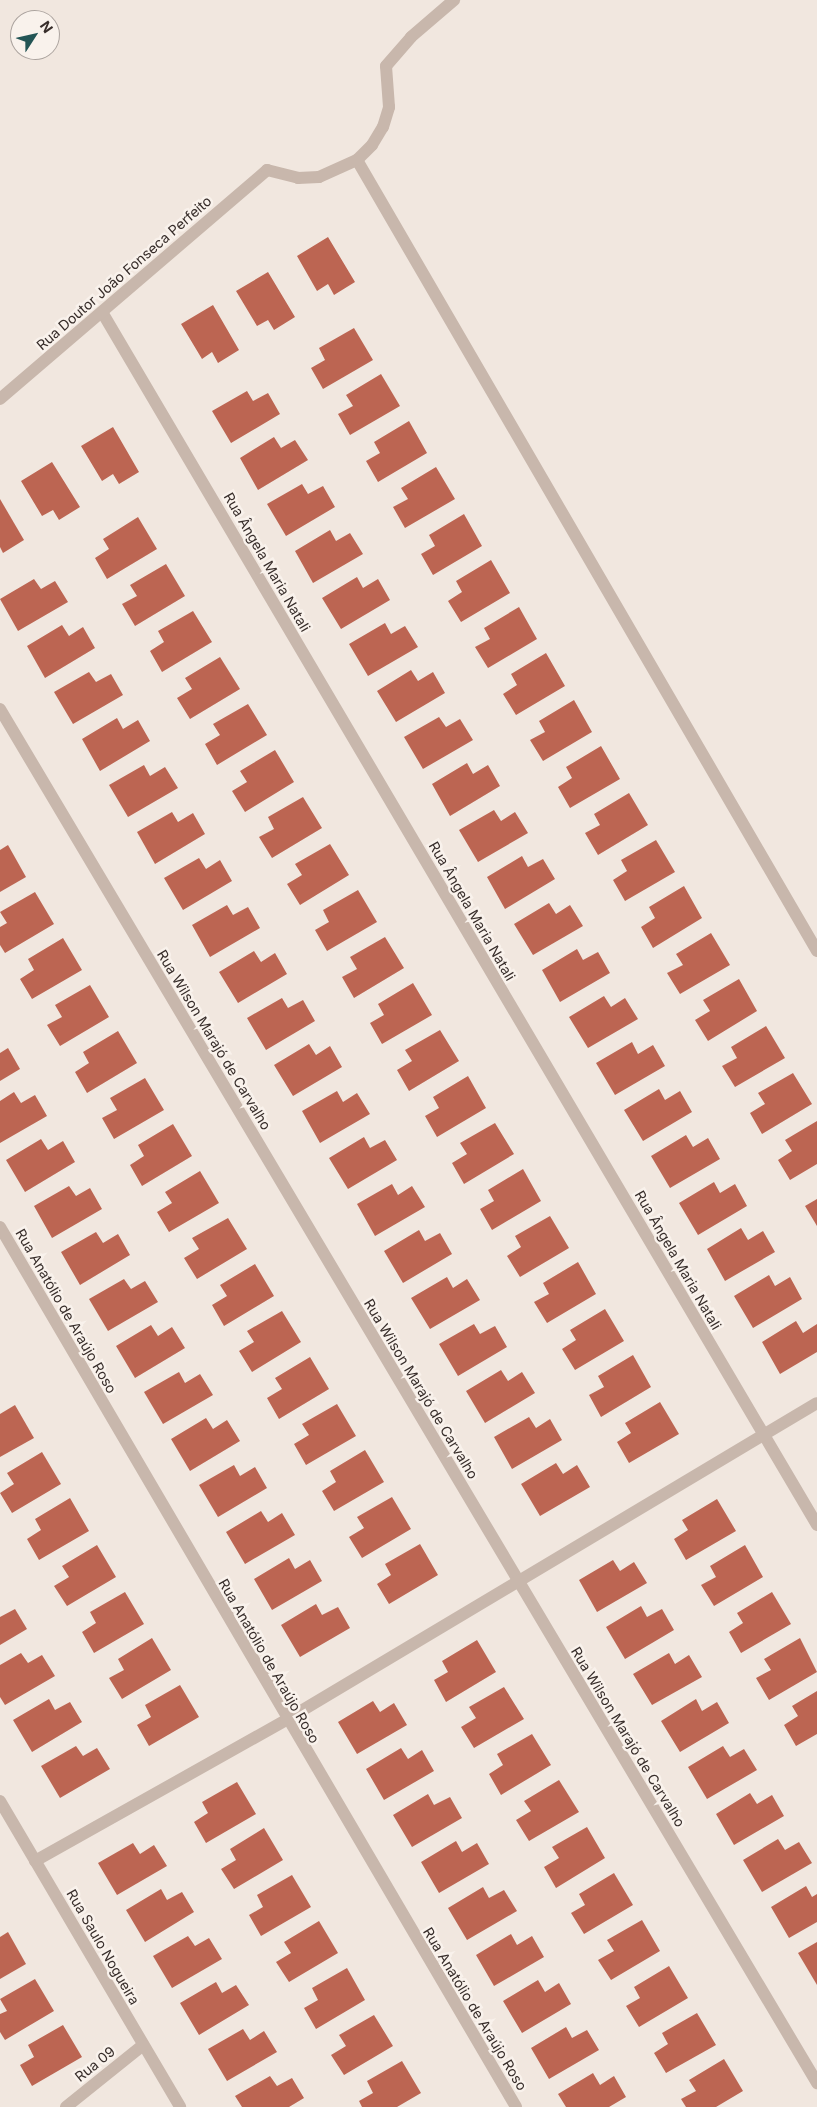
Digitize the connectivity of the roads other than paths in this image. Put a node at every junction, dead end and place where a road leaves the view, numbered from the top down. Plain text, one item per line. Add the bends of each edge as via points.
1 (454, 0) edge
2 (357, 160) junction
3 (102, 312) junction
4 (0, 399) edge
5 (0, 709) edge
6 (817, 951) edge
7 (0, 1227) edge
8 (817, 1403) edge
9 (763, 1434) junction
10 (817, 1525) edge
11 (517, 1581) junction
12 (286, 1720) junction
13 (0, 1801) edge
14 (35, 1861) junction
15 (143, 2045) junction
16 (817, 2083) edge
17 (66, 2107) edge
18 (180, 2107) edge
19 (516, 2107) edge

1 - 2 street via 410,37 386,66 389,107 383,127
2 - 3 street, Rua Doutor João Fonseca Perfeito via 319,177 298,178 267,170
2 - 6 street
3 - 4 street, Rua Doutor João Fonseca Perfeito
3 - 9 street, Rua Ângela Maria Natali
5 - 11 street, Rua Wilson Marajó de Carvalho
7 - 12 street, Rua Anatólio de Araújo Roso
8 - 9 street
9 - 10 street, Rua Ângela Maria Natali
9 - 11 street
11 - 12 street
11 - 16 street, Rua Wilson Marajó de Carvalho
12 - 14 street
12 - 19 street, Rua Anatólio de Araújo Roso
13 - 14 street, Rua Saulo Nogueira
14 - 15 street, Rua Saulo Nogueira
15 - 17 street, Rua 09
15 - 18 street, Rua Saulo Nogueira

